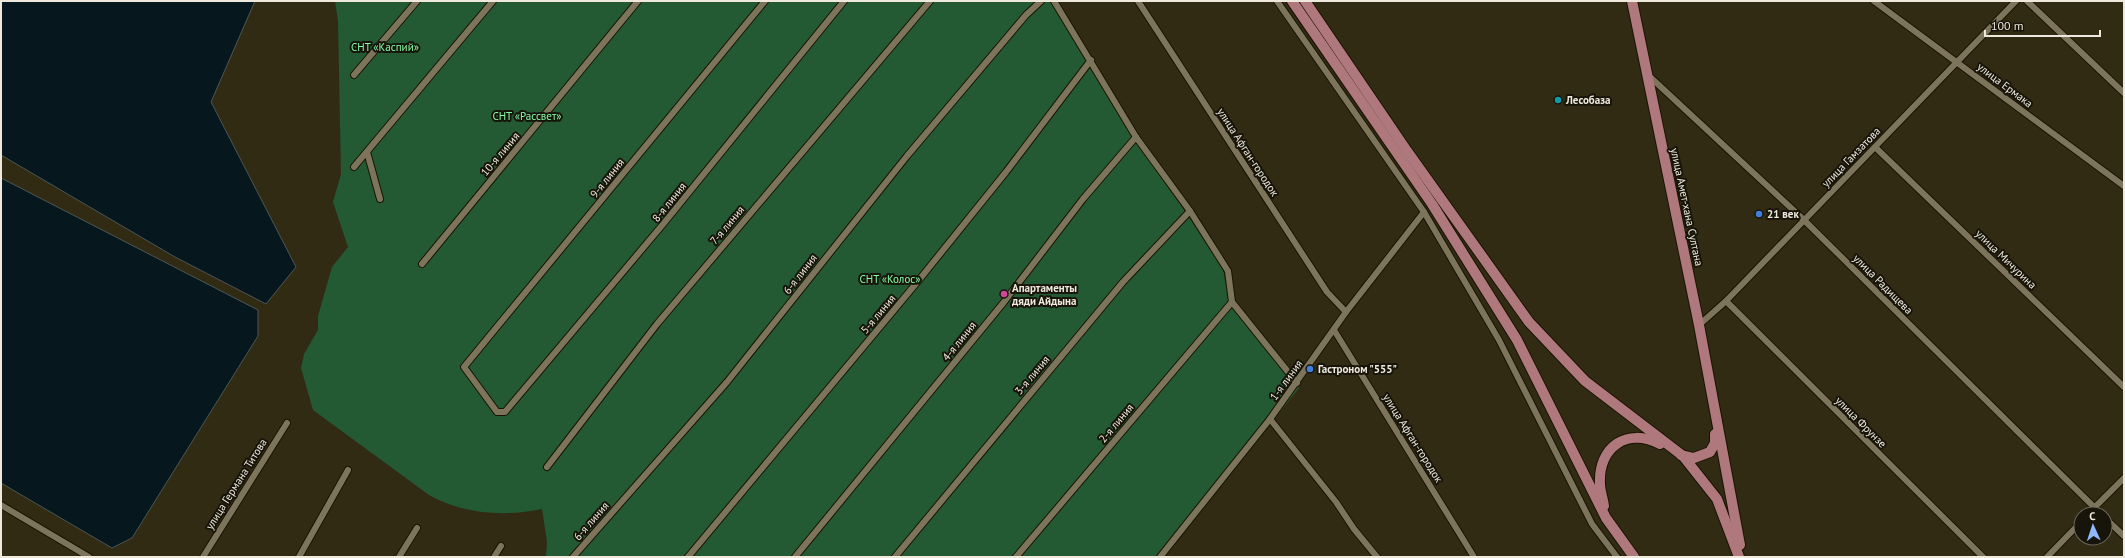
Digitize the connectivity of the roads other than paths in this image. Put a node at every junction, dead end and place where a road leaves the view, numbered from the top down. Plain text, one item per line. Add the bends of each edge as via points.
1 (416, 1) edge
2 (493, 1) edge
3 (638, 1) edge
4 (765, 1) edge
5 (844, 1) edge
6 (930, 1) edge
7 (1041, 1) edge
8 (1054, 1) edge
9 (1138, 1) edge
10 (1277, 1) edge
11 (1292, 1) edge
12 (1305, 1) edge
13 (1632, 1) edge
14 (1874, 1) edge
15 (2016, 1) edge
16 (2027, 1) edge
17 (1091, 60) junction
18 (1956, 62) junction
19 (1647, 74) junction
20 (354, 75) dead end
21 (2124, 94) edge
22 (1136, 137) junction
23 (1875, 147) junction
24 (367, 152) junction
25 (354, 167) dead end
26 (2124, 186) edge
27 (380, 199) dead end
28 (1190, 211) junction
29 (1424, 212) junction
30 (1804, 220) junction
31 (422, 264) dead end
32 (1726, 301) junction
33 (1232, 302) junction
34 (1346, 312) junction
35 (1699, 324) junction
36 (1334, 330) junction
37 (1297, 382) junction
38 (2124, 387) edge
39 (505, 412) joint
40 (1715, 418) junction
41 (1270, 419) junction
42 (287, 423) dead end
43 (1683, 456) junction
44 (547, 467) dead end
45 (348, 470) dead end
46 (2124, 478) edge
47 (1, 505) edge
48 (2092, 506) edge
49 (2096, 506) edge
50 (1606, 518) junction
51 (2113, 526) edge
52 (417, 528) dead end
53 (2073, 530) edge
54 (2124, 536) edge
55 (501, 546) dead end
56 (89, 557) edge
57 (203, 557) edge
58 (299, 557) edge
59 (400, 557) edge
60 (494, 557) edge
61 (573, 557) edge
62 (688, 557) edge
63 (795, 557) edge
64 (895, 557) edge
65 (1016, 557) edge
66 (1160, 557) edge
67 (1375, 557) edge
68 (1474, 557) edge
69 (1616, 557) edge
70 (1634, 557) edge
71 (1740, 557) edge
72 (1983, 557) edge
73 (2047, 557) edge

1 - 20 street
2 - 24 street
3 - 31 street, 10-я линия
4 - 39 street, 9-я линия via 464,367 495,410
5 - 39 street, 8-я линия via 664,223
6 - 44 street, 7-я линия via 657,324
7 - 61 street, 6-я линия via 1026,15 907,156 727,382
8 - 17 street
9 - 34 street, улица Афган-городок via 1327,292
10 - 29 street
11 - 50 main road via 1432,204 1517,340
12 - 43 main road via 1407,151 1529,322 1585,381
13 - 19 main road, улица Амет-хана Султана
14 - 18 street, улица Ермака
15 - 18 street, улица Гамзатова
16 - 21 street
17 - 22 street
17 - 62 street, 5-я линия via 1006,172 919,280
18 - 23 street, улица Гамзатова
18 - 26 street, улица Ермака
19 - 30 street, улица Радищева
19 - 35 main road, улица Амет-хана Султана
22 - 28 street
22 - 63 street, 4-я линия via 1083,199 1004,302
23 - 30 street, улица Гамзатова
23 - 38 street, улица Мичурина
24 - 25 street
24 - 27 street
28 - 33 street via 1228,271
28 - 64 street, 3-я линия via 1123,282
29 - 34 street, 1-я линия
29 - 69 street via 1499,340 1592,524
30 - 32 street, улица Гамзатова
30 - 48 street, улица Радищева
32 - 35 street, улица Гамзатова
32 - 72 street, улица Фрунзе
33 - 37 street
33 - 65 street, 2-я линия
34 - 36 street, 1-я линия
35 - 40 main road, улица Амет-хана Султана
36 - 37 street, 1-я линия
36 - 68 street, улица Афган-городок
37 - 41 street, 1-я линия
40 - 43 main road via 1715,444 1710,452 1694,458
40 - 71 main road
41 - 66 street, 1-я линия
41 - 67 street via 1336,502
42 - 57 street, улица Германа Титова
43 - 50 main road via 1650,439 1633,436 1616,442 1604,458 1601,472 1600,484
43 - 71 main road via 1716,499
45 - 58 street
46 - 49 street
47 - 56 street
50 - 70 main road
51 - 54 street
52 - 59 street
53 - 73 street
55 - 60 street

